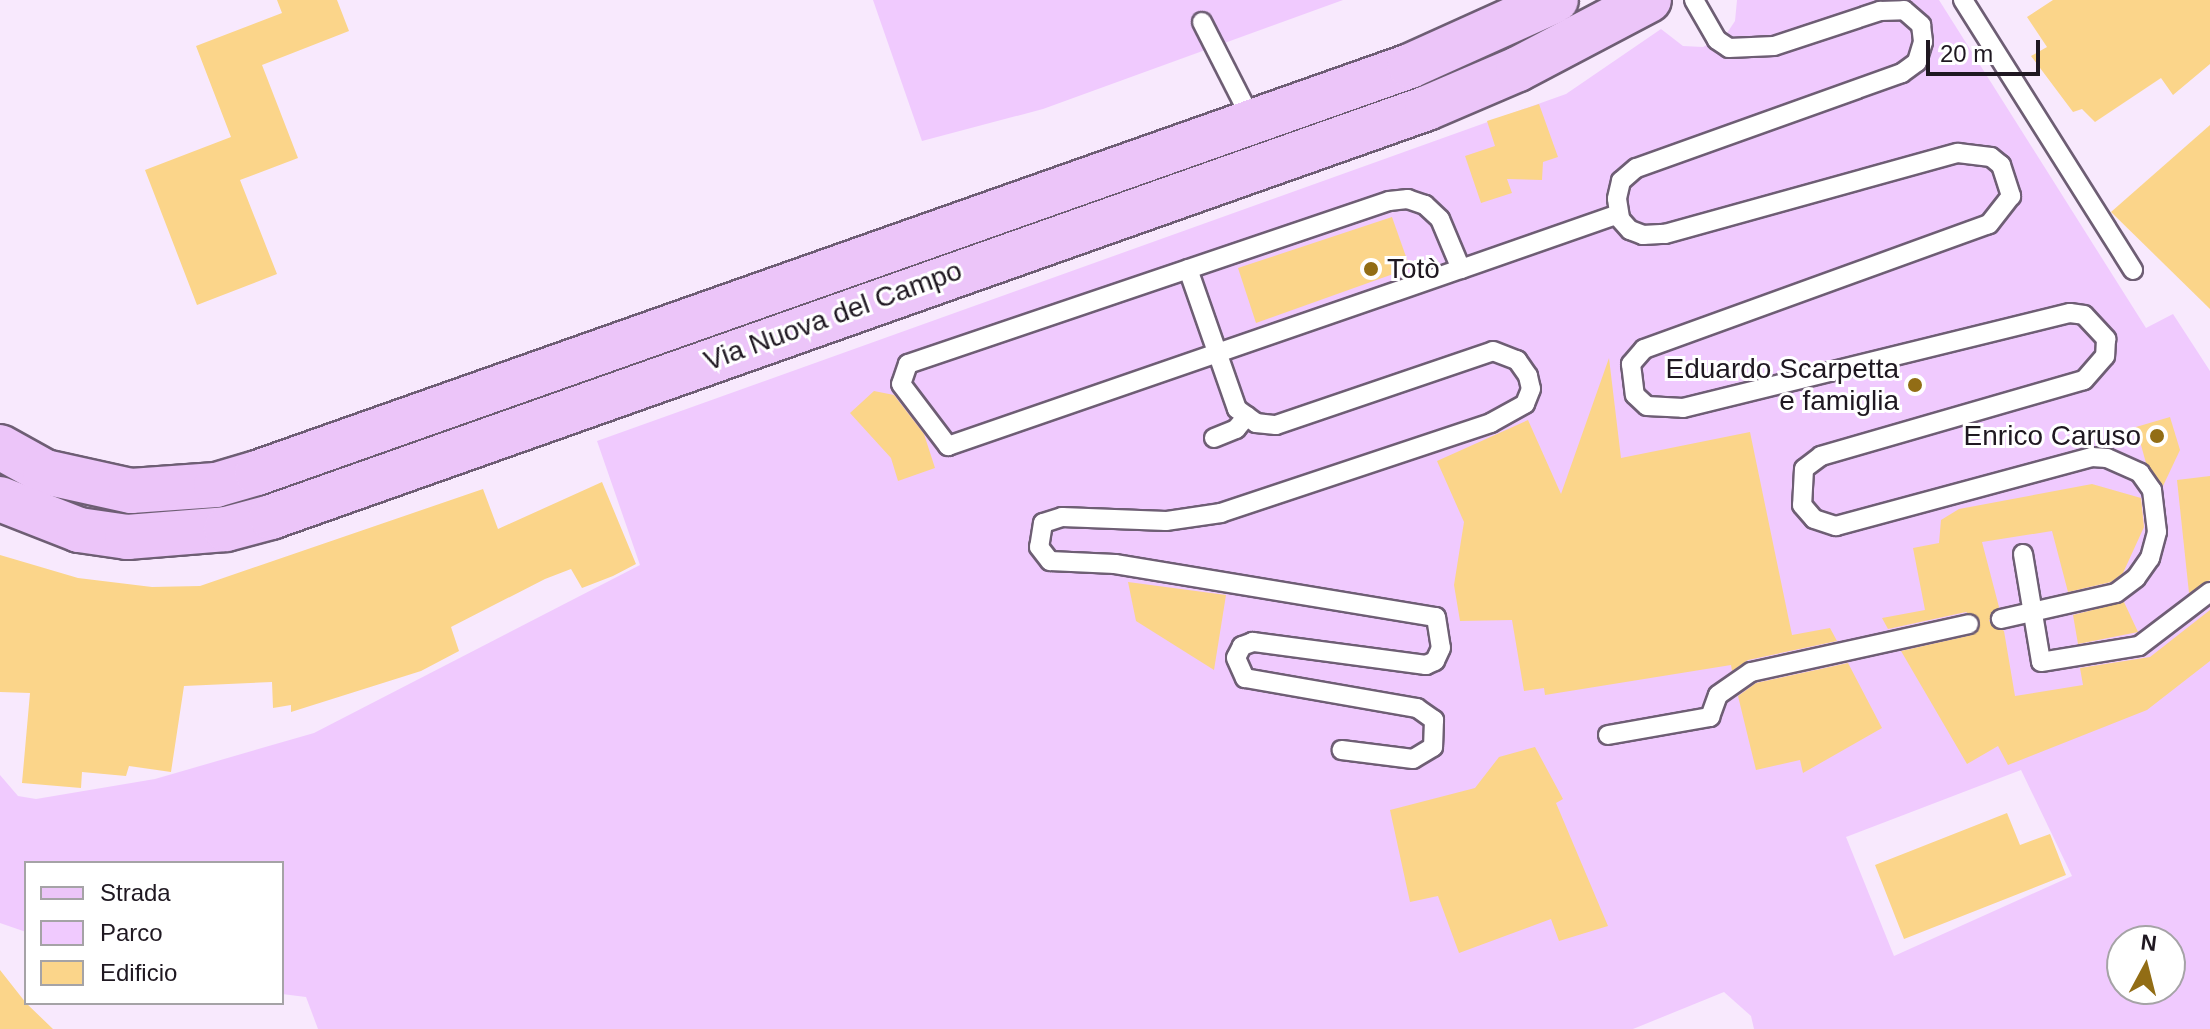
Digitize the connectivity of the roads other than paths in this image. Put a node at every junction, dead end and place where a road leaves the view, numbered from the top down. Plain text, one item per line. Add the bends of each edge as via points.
1 (1556, 0) edge
2 (1649, 0) edge
3 (1694, 0) edge
4 (1963, 0) edge
5 (1202, 22) dead end
6 (1253, 122) junction
7 (1619, 214) junction
8 (1188, 269) junction
9 (1461, 269) junction
10 (2133, 270) dead end
11 (1217, 353) junction
12 (1247, 416) junction
13 (1214, 438) dead end
14 (0, 447) edge
15 (0, 499) edge
16 (2023, 554) dead end
17 (2210, 592) edge
18 (2032, 612) junction
19 (2001, 619) dead end
20 (1969, 624) dead end
21 (1608, 735) dead end
22 (1342, 750) dead end

1 - 6 main road, Via Nuova del Campo via 1410,66
2 - 15 main road, Via Nuova del Campo via 1518,69 1427,108 271,517 226,529 127,537 79,530
3 - 7 lane via 1717,40 1729,48 1774,46 1880,11 1904,10 1921,25 1923,42 1917,62 1902,73 1636,168 1621,181
4 - 10 lane
5 - 6 lane
6 - 14 main road, Via Nuova del Campo via 216,485 131,491 45,472
7 - 9 lane
7 - 18 lane via 1630,230 1665,234 1958,153 1991,157 2001,165 2011,196 1989,224 1644,349 1631,364 1630,380 1635,395 1647,406 1683,408 2070,313 2084,315 2106,339 2105,356 2084,380 1821,456 1804,469 1799,486 1802,505 1814,519 1836,526 2092,457 2140,473 2152,490 2157,532 2150,558 2136,578 2116,593
8 - 9 lane via 1408,199 1440,219
8 - 11 lane
8 - 11 lane via 908,364 901,384 948,446
9 - 11 lane
11 - 12 lane via 1237,409
12 - 13 lane via 1236,429
12 - 22 lane via 1276,425 1493,351 1517,360 1528,376 1531,389 1525,404 1491,423 1221,513 1166,521 1062,517 1043,523 1039,547 1050,561 1131,566 1436,617 1441,648 1435,661 1426,665 1253,642 1242,646 1236,658 1245,678 1417,708 1434,720 1433,747 1413,759
16 - 18 lane
17 - 18 lane via 2139,646 2041,662
18 - 19 lane
20 - 21 lane via 1751,672 1718,695 1710,717

